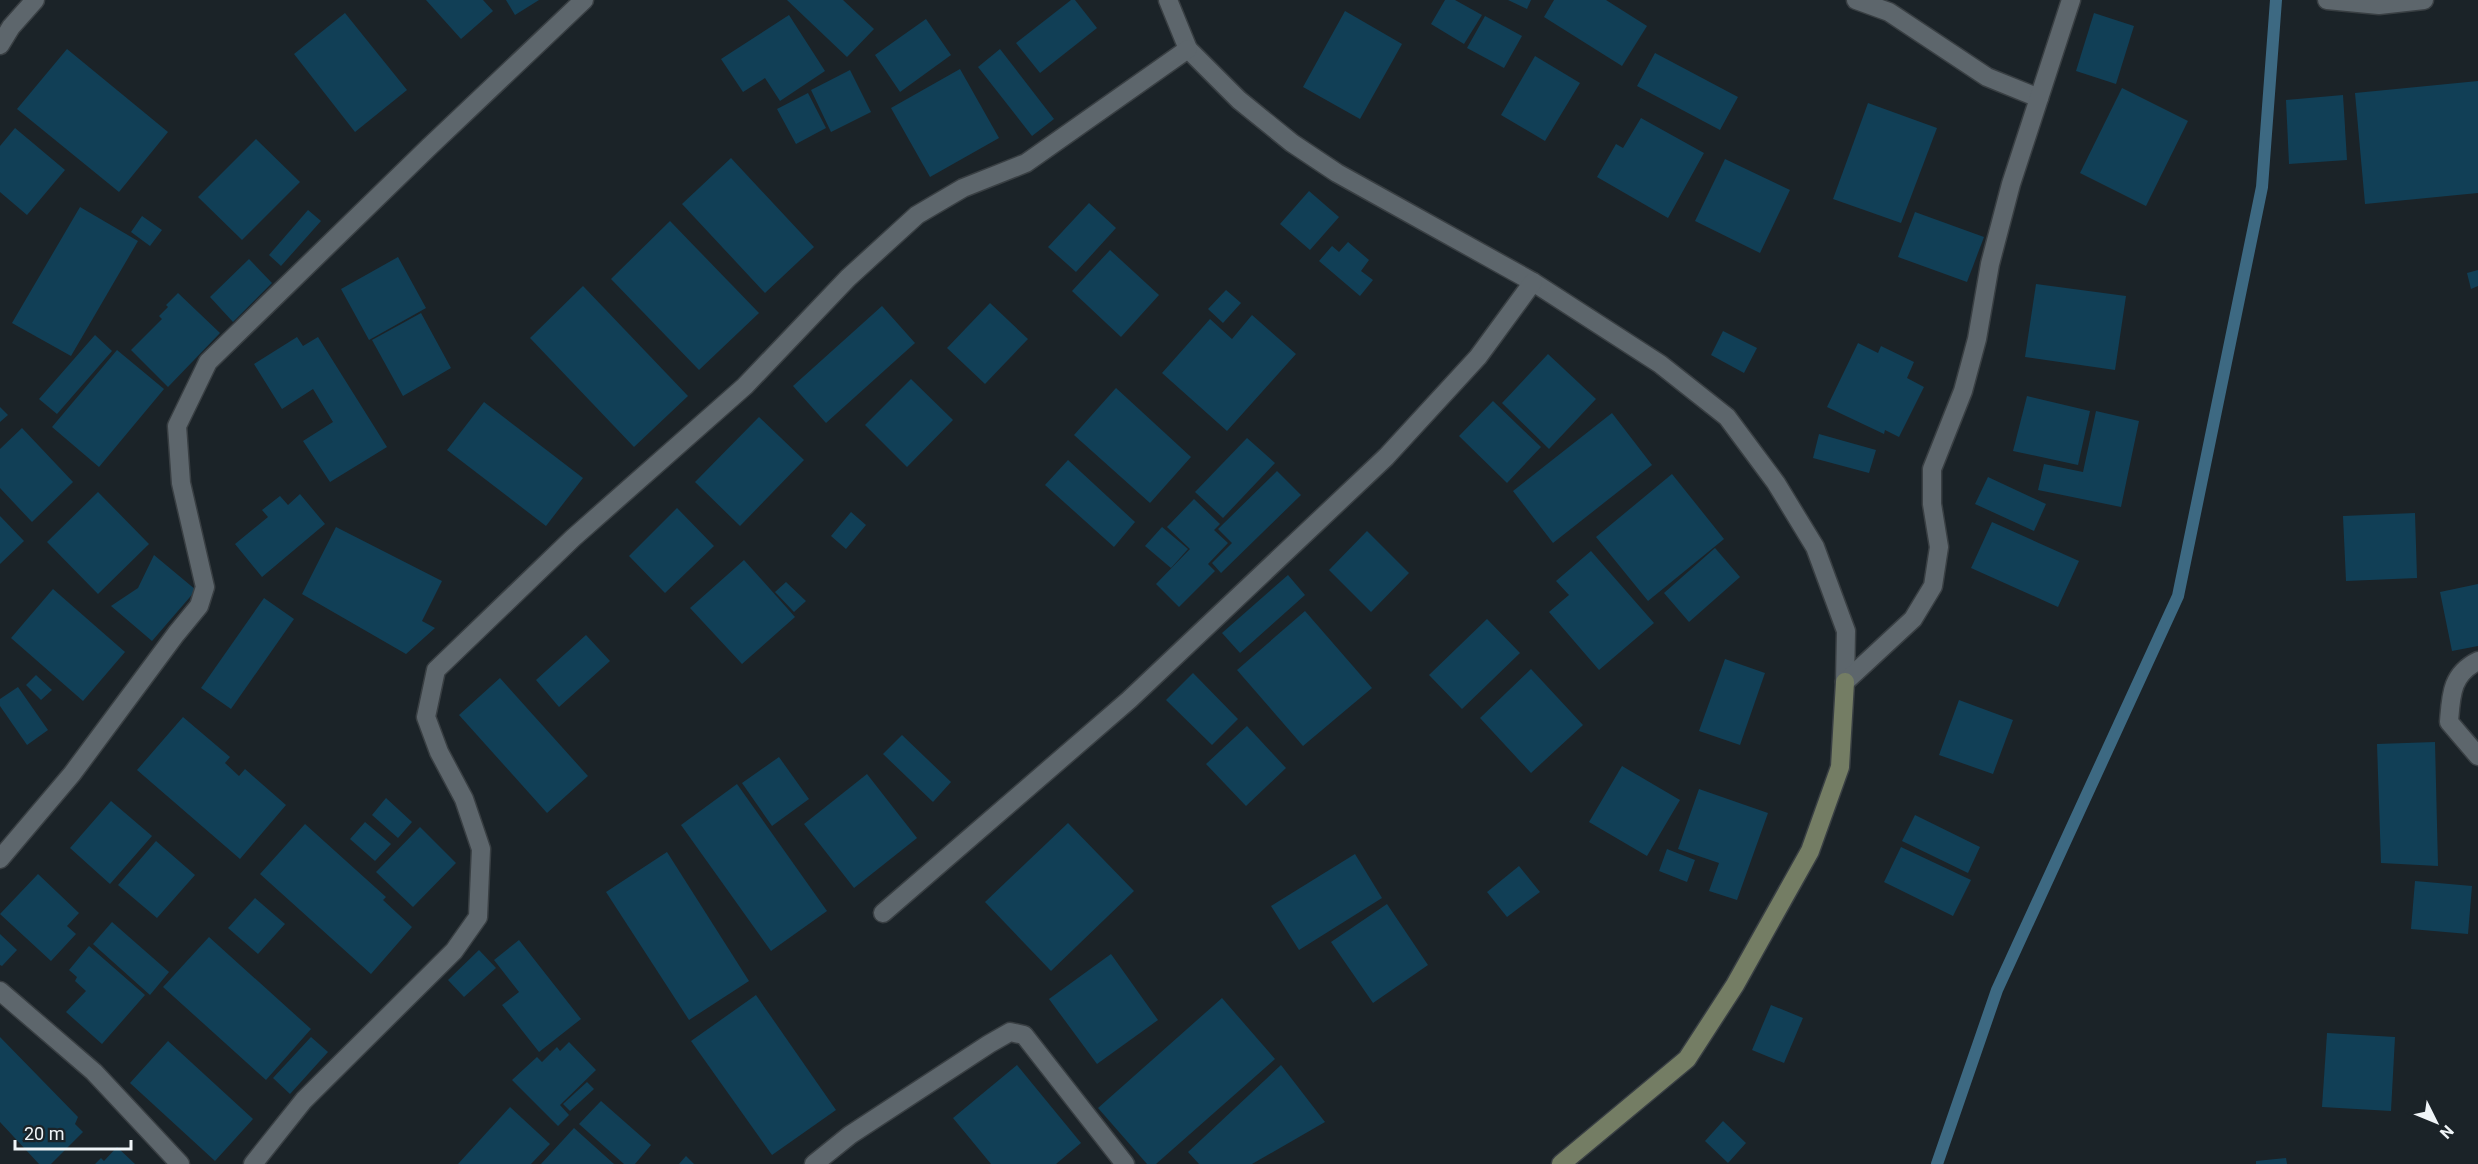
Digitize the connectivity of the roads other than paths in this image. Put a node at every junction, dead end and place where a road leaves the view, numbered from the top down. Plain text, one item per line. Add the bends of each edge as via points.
1 (35, 0) edge
2 (584, 0) edge
3 (1168, 0) edge
4 (1856, 0) edge
5 (2071, 0) edge
6 (2327, 0) edge
7 (2424, 0) edge
8 (0, 45) edge
9 (1188, 49) junction
10 (2039, 98) junction
11 (1533, 282) junction
12 (2478, 661) edge
13 (1845, 682) junction
14 (2478, 756) edge
15 (0, 859) edge
16 (883, 913) dead end
17 (0, 991) edge
18 (180, 1164) edge
19 (253, 1164) edge
20 (814, 1164) edge
21 (1125, 1164) edge
22 (1561, 1164) edge

1 - 8 street
2 - 15 street via 208,362 177,426 181,483 205,587 199,606 72,774
3 - 9 street
4 - 10 street via 1889,12 1987,77
5 - 10 street
6 - 7 street via 2379,5
9 - 11 street via 1239,100 1292,143 1419,220
9 - 19 street via 1026,163 963,188 917,214 848,278 745,386 573,538 436,670 426,717 464,799 481,849 478,918 454,951 304,1100
10 - 13 street via 1990,264 1963,391 1932,469 1932,504 1939,547 1934,586 1913,619
11 - 13 street via 1660,364 1727,417 1776,483 1815,547 1846,631
11 - 16 street via 1478,357 1386,457 1129,700
12 - 14 street via 2469,665 2452,687 2449,722
13 - 22 street via 1840,768 1810,851 1735,985 1687,1059
17 - 18 street via 94,1072
20 - 21 street via 850,1135 1010,1032 1024,1035

